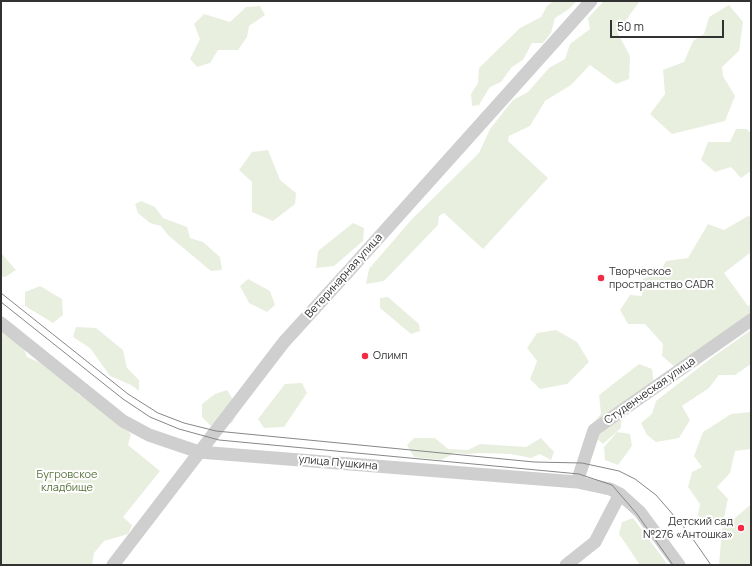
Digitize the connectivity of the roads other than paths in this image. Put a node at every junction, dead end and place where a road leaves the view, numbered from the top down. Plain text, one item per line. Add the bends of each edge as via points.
1 (591, 1) edge
2 (751, 320) edge
3 (1, 323) edge
4 (199, 452) junction
5 (577, 482) junction
6 (620, 494) junction
7 (112, 565) edge
8 (566, 565) edge
9 (679, 565) edge

1 - 4 street, Ветеринарная улица via 284,342
2 - 5 street, Студенческая улица via 594,430
3 - 4 street, улица Пушкина via 123,421 149,435
4 - 5 street, улица Пушкина
4 - 7 street, Ветеринарная улица
5 - 6 street, улица Пушкина via 610,489
6 - 8 street via 595,542
6 - 9 street, улица Пушкина via 640,512

